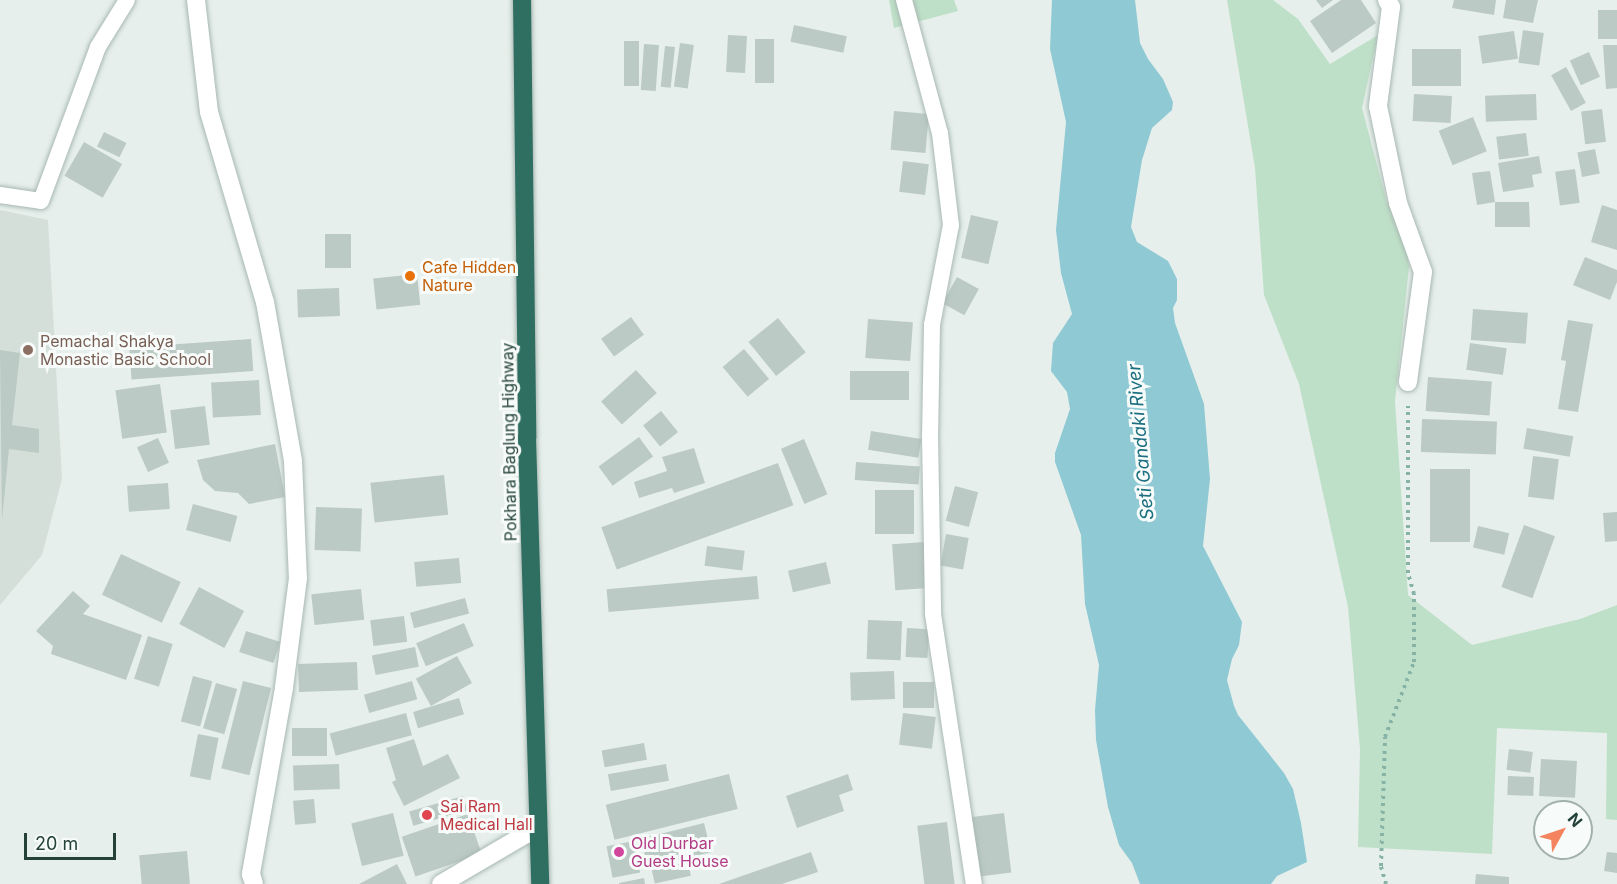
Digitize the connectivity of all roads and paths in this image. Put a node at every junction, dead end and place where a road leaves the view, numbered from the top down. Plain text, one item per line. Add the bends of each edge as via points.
1 (127, 0) edge
2 (196, 0) edge
3 (522, 0) edge
4 (904, 0) edge
5 (1391, 2) edge
6 (0, 195) edge
7 (1408, 382) joint
8 (538, 827) junction
9 (254, 884) edge
10 (441, 884) edge
11 (540, 884) edge
12 (974, 884) edge
13 (1386, 884) edge

1 - 6 lane via 99,47 41,201
2 - 9 street via 209,112 265,302 292,461 298,578 284,688 251,874
3 - 8 highway, Pokhara Baglung Highway
4 - 12 lane via 940,133 951,225 932,325 933,614
5 - 7 street via 1378,106 1398,203 1423,272
7 - 13 path via 1408,573 1414,594 1414,662 1385,737 1381,866
8 - 10 street
8 - 11 highway, Pokhara Baglung Highway

